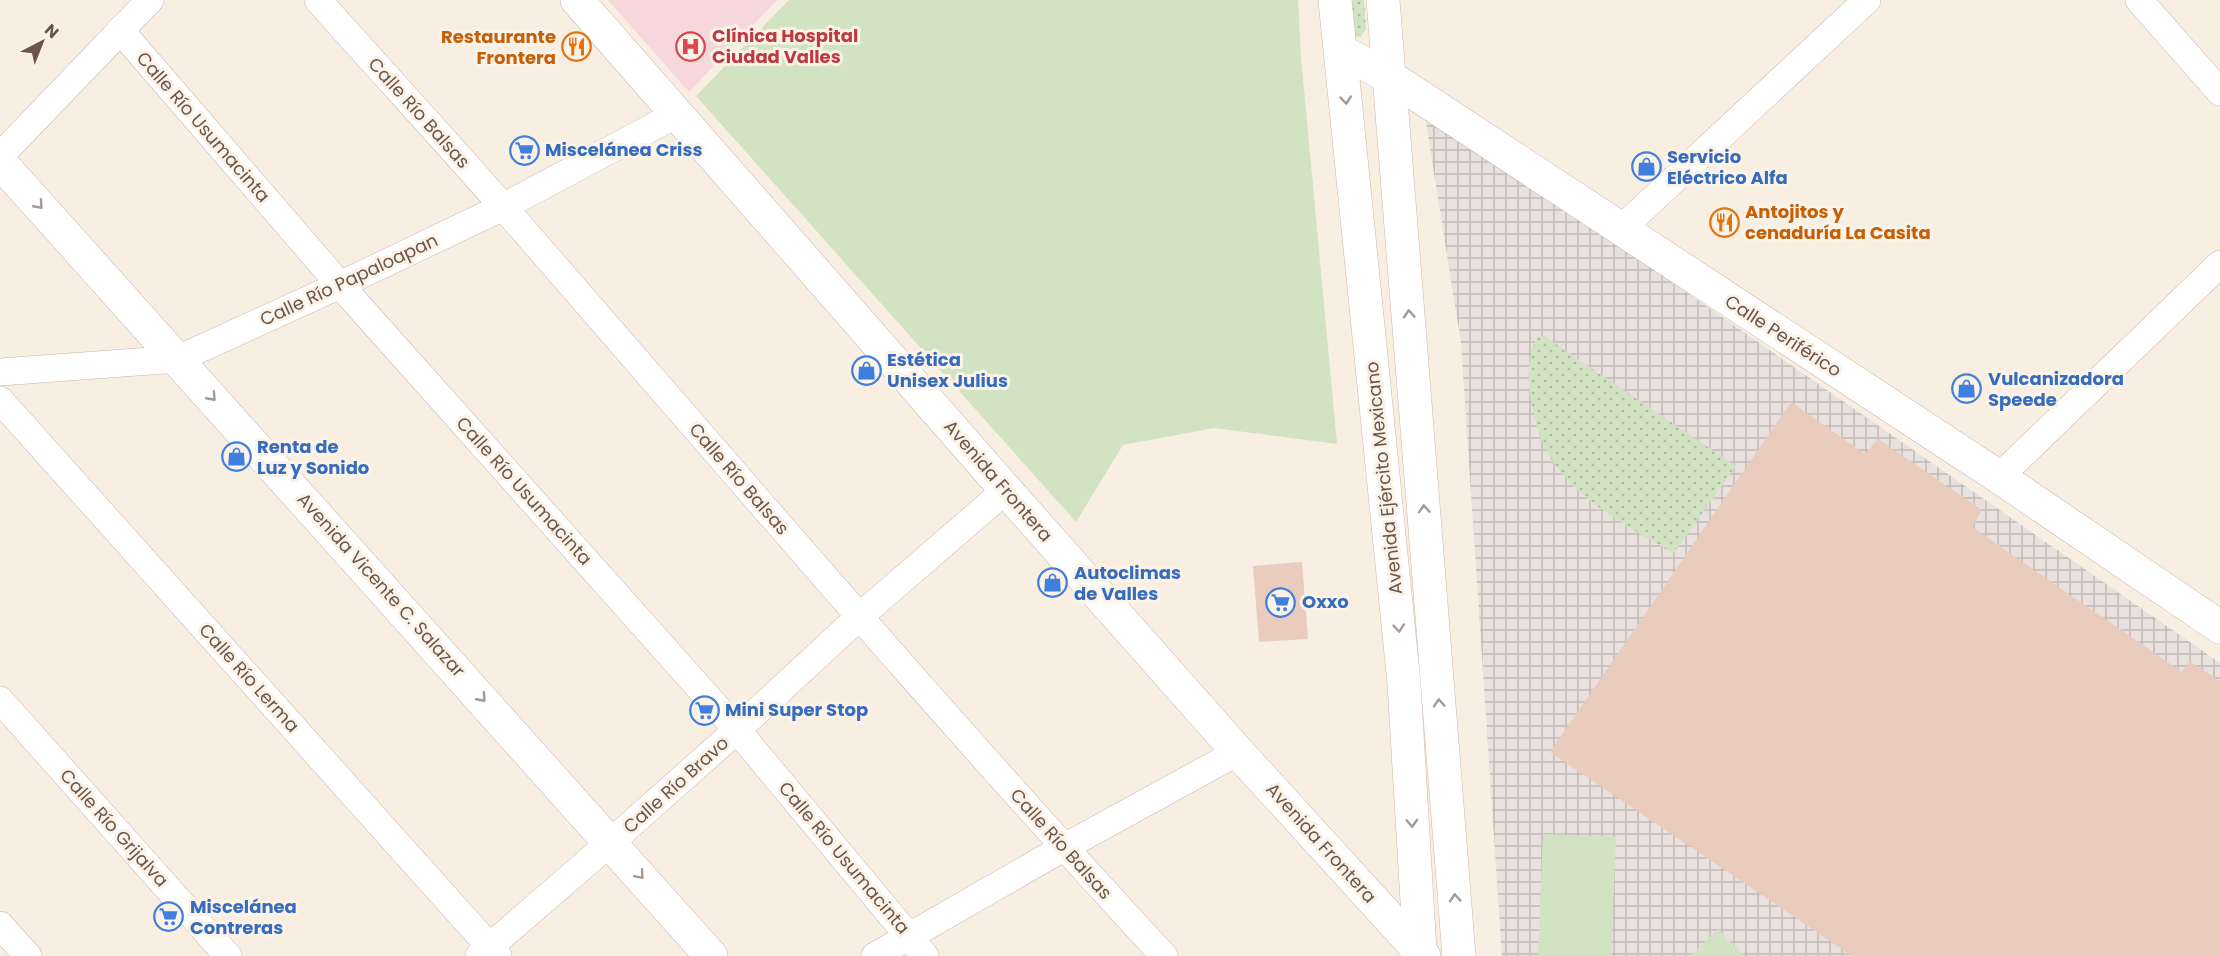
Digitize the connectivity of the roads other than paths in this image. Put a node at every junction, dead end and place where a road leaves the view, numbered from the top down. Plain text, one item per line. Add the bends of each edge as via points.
1 (150, 0) edge
2 (318, 0) edge
3 (578, 0) edge
4 (1335, 0) edge
5 (1383, 0) edge
6 (1867, 0) edge
7 (2139, 0) edge
8 (120, 30) junction
9 (1342, 52) junction
10 (1390, 77) junction
11 (2220, 92) edge
12 (677, 114) junction
13 (0, 156) edge
14 (0, 162) edge
15 (503, 207) junction
16 (1621, 230) junction
17 (2220, 264) edge
18 (340, 285) junction
19 (178, 359) junction
20 (0, 372) edge
21 (0, 400) edge
22 (1999, 477) junction
23 (1006, 490) junction
24 (859, 617) junction
25 (2220, 627) edge
26 (0, 700) edge
27 (737, 730) junction
28 (1238, 752) junction
29 (612, 842) junction
30 (1063, 848) junction
31 (0, 925) edge
32 (917, 946) edge
33 (489, 953) edge
34 (1420, 954) edge
35 (28, 956) edge
36 (228, 956) edge
37 (711, 956) edge
38 (875, 956) edge
39 (1164, 956) edge
40 (1459, 956) edge

1 - 8 street
2 - 15 street, Calle Río Balsas
3 - 12 street, Avenida Frontera
4 - 9 street, Avenida Ejército Mexicano
5 - 10 street, Avenida Ejército Mexicano
6 - 16 street
7 - 11 street
8 - 13 street
8 - 18 street, Calle Río Usumacinta
9 - 10 street, Calle Periférico
9 -> 34 street, Avenida Ejército Mexicano via 1404,684
10 - 16 street, Calle Periférico
40 -> 10 street, Avenida Ejército Mexicano
12 - 15 street, Calle Río Papaloapan
12 - 23 street, Avenida Frontera
14 -> 19 street, Avenida Vicente C. Salazar
15 - 18 street, Calle Río Papaloapan
15 - 24 street, Calle Río Balsas
16 - 22 street, Calle Periférico
17 - 22 street
18 - 19 street, Calle Río Papaloapan
18 - 27 street, Calle Río Usumacinta
19 - 20 street, Calle Río Papaloapan
19 -> 29 street, Avenida Vicente C. Salazar
21 - 33 street, Calle Río Lerma
22 - 25 street, Calle Periférico
23 - 24 street, Calle Río Bravo
23 - 28 street, Avenida Frontera
24 - 27 street, Calle Río Bravo
24 - 30 street, Calle Río Balsas
26 - 36 street, Calle Río Grijalva
27 - 29 street, Calle Río Bravo
27 - 32 street, Calle Río Usumacinta
28 - 30 street
28 - 34 street, Avenida Frontera
29 - 33 street, Calle Río Bravo
29 -> 37 street, Avenida Vicente C. Salazar
30 - 32 street
30 - 39 street, Calle Río Balsas
31 - 35 street
32 - 38 street

